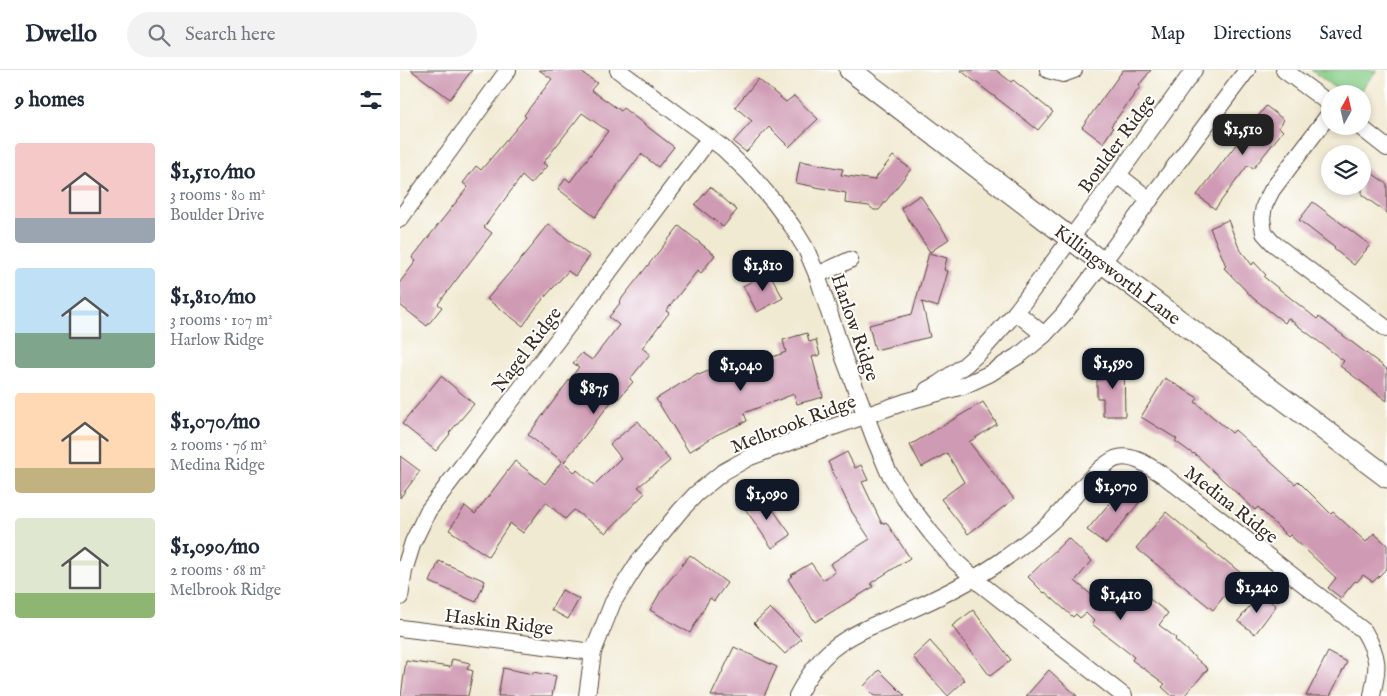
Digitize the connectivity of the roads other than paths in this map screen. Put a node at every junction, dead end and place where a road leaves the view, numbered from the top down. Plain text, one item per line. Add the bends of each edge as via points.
1 (508, 70) edge
2 (850, 70) edge
3 (1048, 70) edge
4 (1074, 70) edge
5 (1194, 70) edge
6 (1247, 70) edge
7 (1284, 70) edge
8 (623, 74) edge
9 (1321, 97) edge
10 (1321, 125) edge
11 (1370, 135) edge
12 (710, 138) junction
13 (1387, 148) edge
14 (1118, 175) junction
15 (1150, 200) junction
16 (400, 219) edge
17 (1071, 239) junction
18 (850, 260) dead end
19 (1102, 263) junction
20 (817, 275) junction
21 (1016, 312) junction
22 (1387, 329) edge
23 (1044, 335) junction
24 (906, 402) junction
25 (866, 415) junction
26 (1387, 477) edge
27 (974, 578) junction
28 (400, 597) edge
29 (400, 628) edge
30 (593, 652) junction
31 (587, 696) edge
32 (797, 696) edge
33 (1124, 696) edge
34 (1372, 696) edge

1 - 16 street
2 - 17 street, Killingsworth Lane
3 - 4 street via 1062,74
5 - 14 street, Boulder Ridge
6 - 15 street
7 - 9 street
8 - 12 street, Harlow Ridge
10 - 22 street via 1272,190 1264,206 1264,232 1273,243
11 - 13 street
12 - 20 street, Harlow Ridge via 749,173 774,202 806,249
12 - 28 street, Nagel Ridge via 428,512 413,542
14 - 15 street
14 - 17 street, Boulder Ridge
15 - 19 street
17 - 19 street, Killingsworth Lane
17 - 21 street, Melbrook Ridge
18 - 20 street
19 - 23 street, Melbrook Ridge
19 - 26 street, Killingsworth Lane
20 - 25 street, Harlow Ridge
21 - 23 street
21 - 24 street, Melbrook Ridge via 965,365
23 - 24 street, Melbrook Ridge via 989,374 963,386
24 - 25 street, Melbrook Ridge
25 - 27 street, Harlow Ridge via 888,471 906,499 955,562
25 - 30 street, Melbrook Ridge via 750,457 723,472 696,494 639,561 613,602
27 - 32 street, Medina Ridge via 844,641 810,672
27 - 33 street, Harlow Ridge
27 - 34 street, Medina Ridge via 1052,521 1103,466 1117,458 1128,457 1163,475 1364,631 1377,663
29 - 30 street, Haskin Ridge
30 - 31 street, Melbrook Ridge

